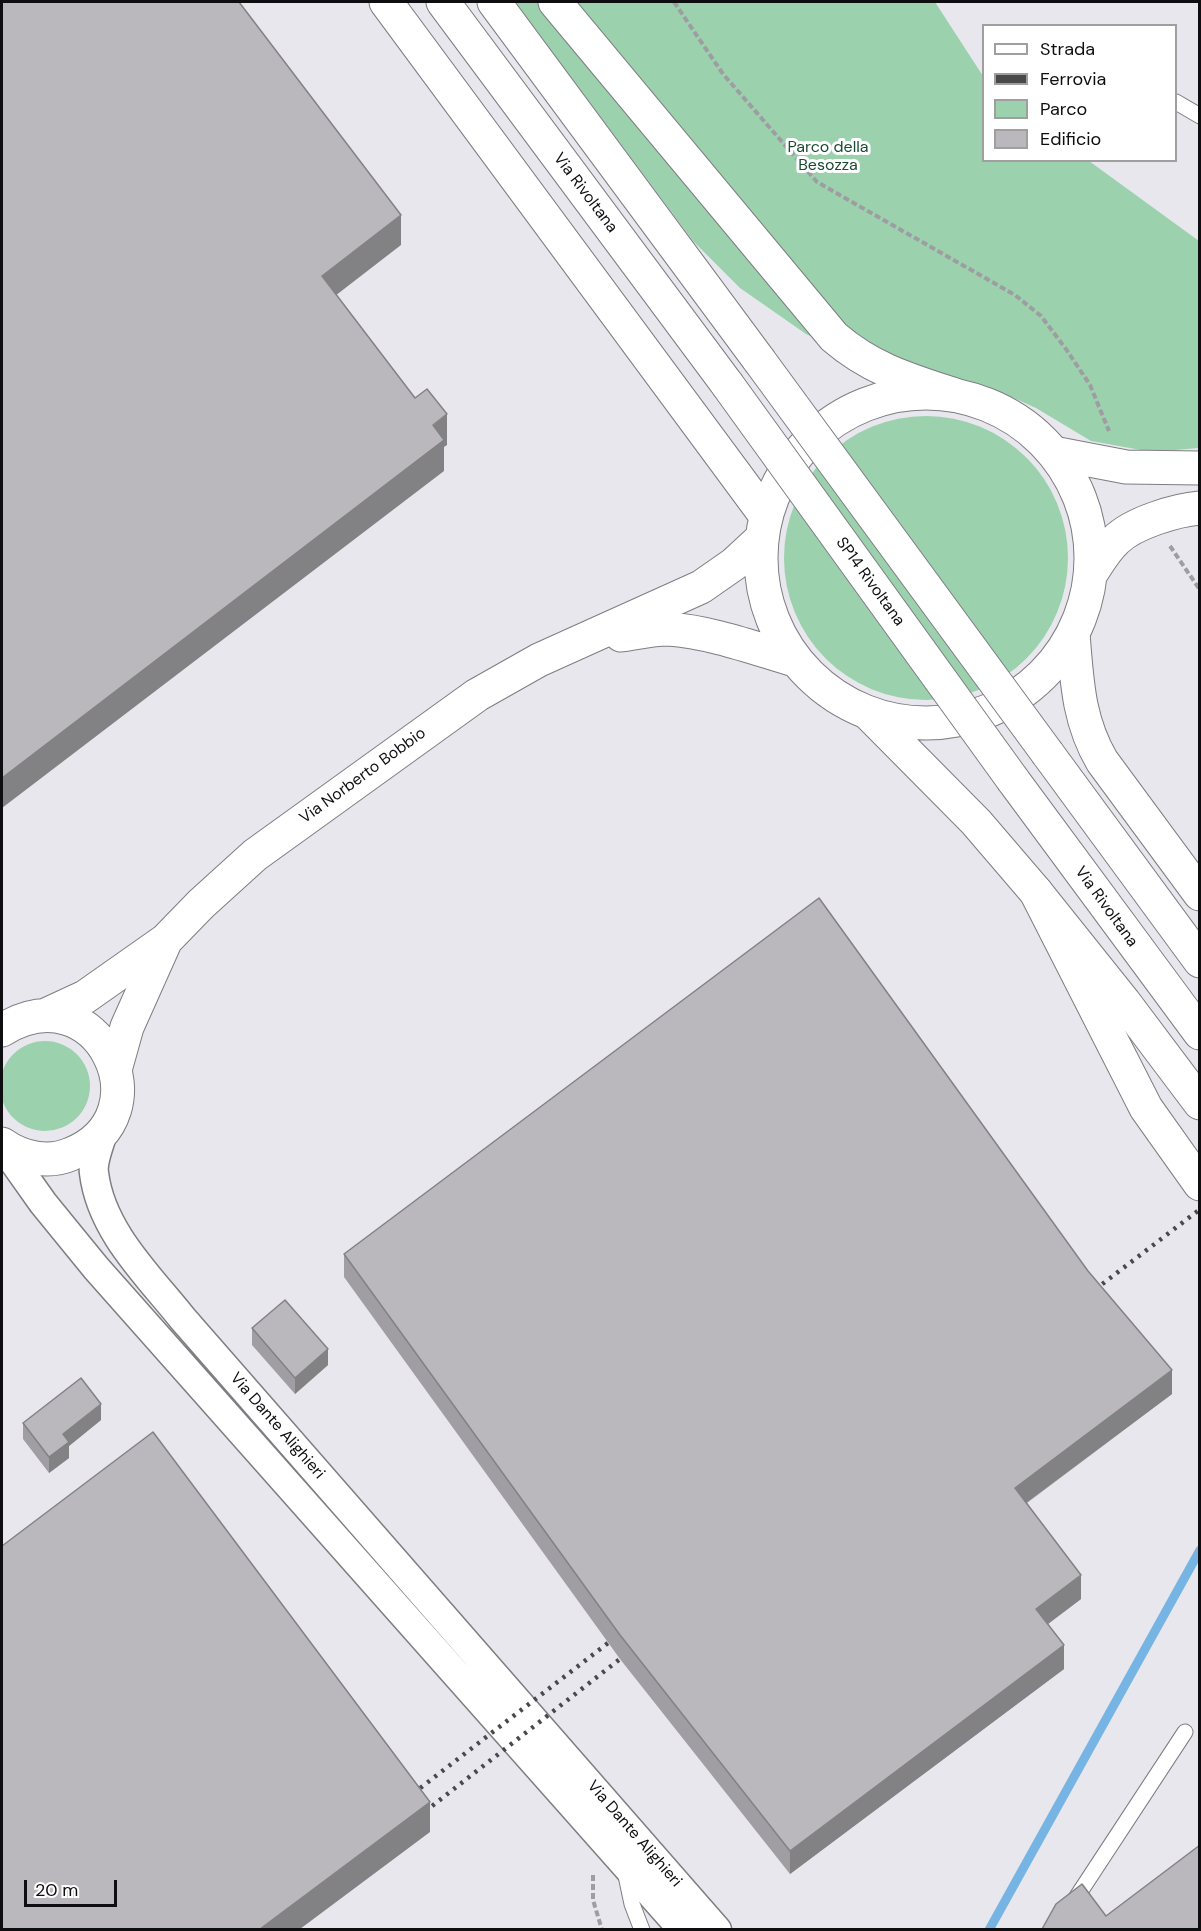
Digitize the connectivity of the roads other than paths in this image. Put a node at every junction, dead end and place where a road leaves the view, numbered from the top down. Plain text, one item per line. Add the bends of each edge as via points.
1 (386, 2) edge
2 (443, 2) edge
3 (494, 2) edge
4 (555, 2) edge
5 (1177, 103) edge
6 (1200, 116) edge
7 (727, 384) joint
8 (955, 395) junction
9 (1053, 453) junction
10 (1200, 468) edge
11 (1200, 508) edge
12 (764, 528) junction
13 (1090, 574) junction
14 (1073, 634) junction
15 (581, 641) junction
16 (795, 660) junction
17 (869, 714) junction
18 (1013, 780) joint
19 (1036, 892) junction
20 (1200, 894) edge
21 (166, 940) junction
22 (1200, 961) edge
23 (46, 1015) junction
24 (2, 1030) edge
25 (1200, 1033) edge
26 (116, 1070) junction
27 (1200, 1103) edge
28 (103, 1132) junction
29 (2, 1145) edge
30 (1200, 1184) edge
31 (183, 1319) junction
32 (161, 1340) junction
33 (371, 1534) junction
34 (348, 1552) junction
35 (1185, 1732) dead end
36 (541, 1748) junction
37 (624, 1862) junction
38 (642, 1929) edge
39 (683, 1929) edge
40 (717, 1929) edge
41 (1055, 1929) edge

1 - 12 main road
2 - 7 main road, Via Rivoltana
3 - 22 main road, bridge
4 - 8 main road via 834,337 876,367
5 - 6 lane
7 - 18 main road, SP14 Rivoltana, bridge
8 - 9 main road, Via Norberto Bobbio via 1003,412 1025,426
8 - 12 main road, Via Norberto Bobbio via 890,396 836,419 794,458 780,480
9 - 10 main road via 1126,467
9 - 13 main road, Via Norberto Bobbio via 1084,510 1091,548
11 - 13 main road, Via Norberto Bobbio via 1153,520 1124,533
12 - 15 main road, Via Norberto Bobbio via 734,564 700,587
12 - 16 main road, Via Norberto Bobbio via 760,562 765,597 777,630
13 - 14 main road, Via Norberto Bobbio
14 - 17 main road, Via Norberto Bobbio via 1052,666 1034,684 980,715 931,724 893,721
14 - 20 main road via 1079,700 1092,742 1108,770
15 - 16 main road, Via Norberto Bobbio via 666,629
15 - 21 main road, Via Norberto Bobbio via 496,682 426,730 255,855
16 - 17 main road, Via Norberto Bobbio via 819,685
17 - 19 main road via 976,822
18 - 25 main road, Via Rivoltana
19 - 27 main road
19 - 30 main road via 1146,1108
21 - 23 main road, Via Norberto Bobbio via 85,998
21 - 26 main road, Via Norberto Bobbio via 127,1027
23 - 24 main road via 22,1018
23 - 26 main road via 61,1016 87,1028 105,1047
26 - 28 main road via 117,1096
28 - 29 main road via 81,1150 54,1159 23,1156
28 - 31 street, Via Dante Alighieri via 93,1171 103,1210 121,1242
29 - 32 street, Via Dante Alighieri via 43,1203
31 - 32 street
31 - 33 street, Via Dante Alighieri
32 - 34 street, Via Dante Alighieri
33 - 34 street
33 - 36 street, Via Dante Alighieri
34 - 36 street, Via Dante Alighieri
35 - 41 lane
36 - 37 street, Via Dante Alighieri
36 - 40 street, Via Dante Alighieri
37 - 38 lane, Via Dante Alighieri via 628,1891
37 - 39 street, Via Dante Alighieri

